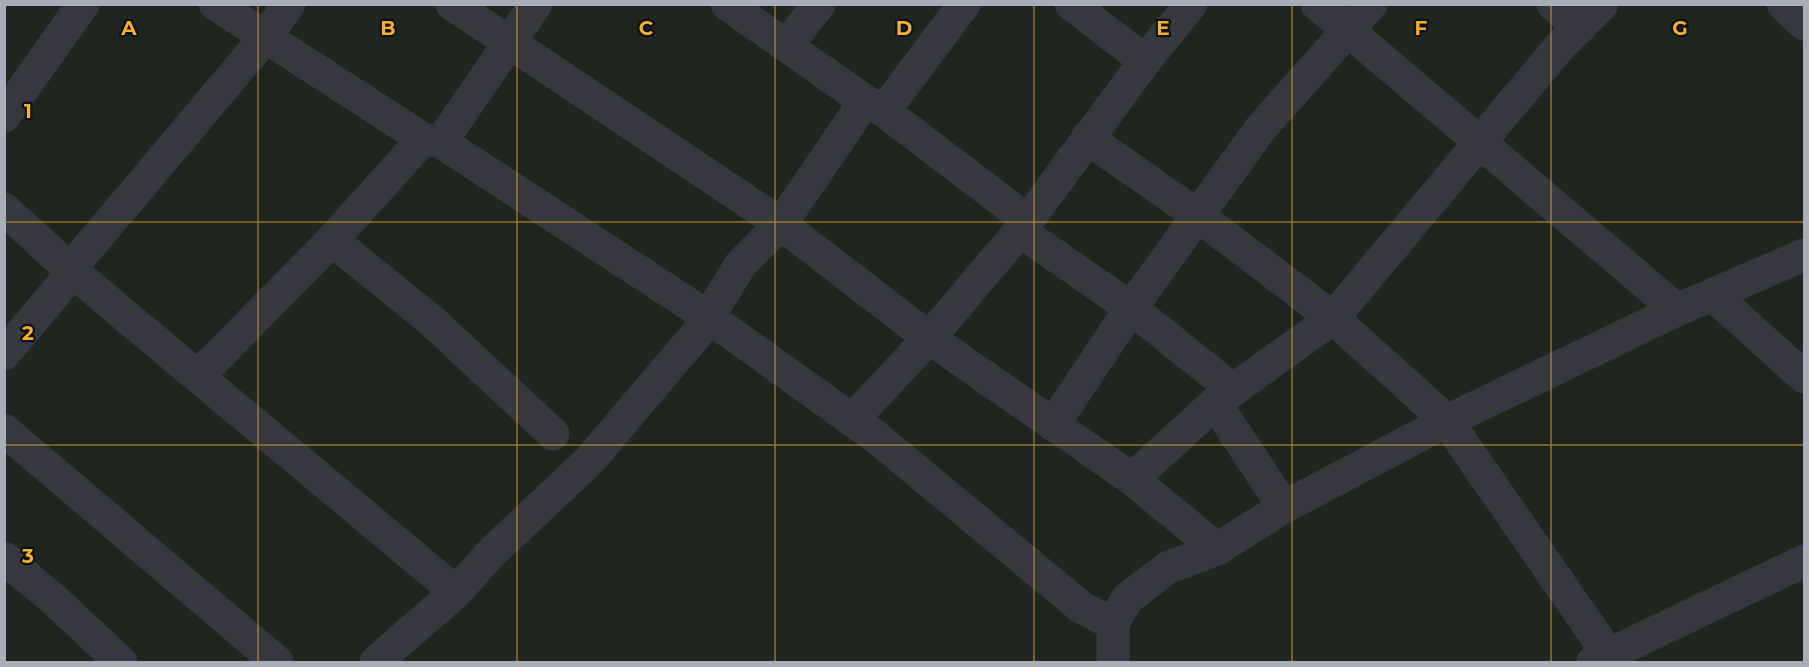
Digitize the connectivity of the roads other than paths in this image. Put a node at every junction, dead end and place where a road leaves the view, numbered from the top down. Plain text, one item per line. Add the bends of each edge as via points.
1 (83, 4) edge
2 (215, 4) edge
3 (289, 4) edge
4 (452, 4) edge
5 (536, 4) edge
6 (727, 4) edge
7 (819, 4) edge
8 (964, 4) edge
9 (1071, 4) edge
10 (1191, 4) edge
11 (1317, 4) edge
12 (1371, 4) edge
13 (1553, 4) edge
14 (1602, 4) edge
15 (1783, 4) edge
16 (1804, 24) edge
17 (1579, 28) junction
18 (1349, 29) junction
19 (264, 39) junction
20 (512, 42) junction
21 (787, 45) junction
22 (1145, 61) junction
23 (874, 106) junction
24 (4, 116) edge
25 (1088, 138) junction
26 (432, 141) junction
27 (1479, 142) junction
28 (4, 209) edge
29 (1197, 216) junction
30 (781, 224) junction
31 (1023, 225) junction
32 (332, 240) junction
33 (1804, 255) edge
34 (72, 270) junction
35 (1713, 295) junction
36 (1131, 308) junction
37 (1677, 310) junction
38 (707, 316) junction
39 (1333, 318) junction
40 (929, 338) junction
41 (4, 354) edge
42 (199, 375) junction
43 (1804, 377) edge
44 (1223, 396) junction
45 (852, 420) junction
46 (1448, 421) junction
47 (1053, 425) junction
48 (4, 430) edge
49 (553, 434) dead end
50 (1132, 479) junction
51 (1284, 507) junction
52 (1217, 549) junction
53 (4, 558) edge
54 (1804, 561) edge
55 (456, 592) junction
56 (1113, 624) junction
57 (1601, 659) edge
58 (121, 663) edge
59 (277, 663) edge
60 (376, 663) edge
61 (1113, 663) edge

1 - 24 street
2 - 19 street
3 - 19 street
4 - 20 street
5 - 20 street
6 - 21 street
7 - 21 street
8 - 23 street
9 - 22 street
10 - 22 street
11 - 18 street
12 - 18 street
13 - 17 street
14 - 17 street
15 - 16 street
17 - 27 street
18 - 27 street
18 - 29 street via 1261,128
19 - 26 street
19 - 34 street
20 - 26 street
20 - 30 street
21 - 23 street
22 - 25 street
23 - 30 street
23 - 31 street
25 - 29 street
25 - 31 street
26 - 32 street
26 - 38 street
27 - 37 street
27 - 39 street
28 - 34 street
29 - 36 street
29 - 39 street
30 - 38 street via 741,264
30 - 40 street
31 - 36 street
31 - 40 street
32 - 42 street
32 - 49 street via 433,322
33 - 35 street
34 - 41 street
34 - 42 street
35 - 37 street
35 - 43 street
36 - 44 street
36 - 47 street
37 - 46 street
38 - 45 street
38 - 55 street via 700,330 589,461
39 - 44 street
39 - 46 street
40 - 45 street
40 - 47 street
42 - 55 street
44 - 50 street
44 - 51 street
45 - 56 street via 1081,607
46 - 51 street
46 - 57 street
47 - 50 street
48 - 59 street
50 - 52 street
51 - 52 street
52 - 56 street via 1167,568 1127,599
53 - 58 street
54 - 57 street
55 - 60 street
56 - 61 street

